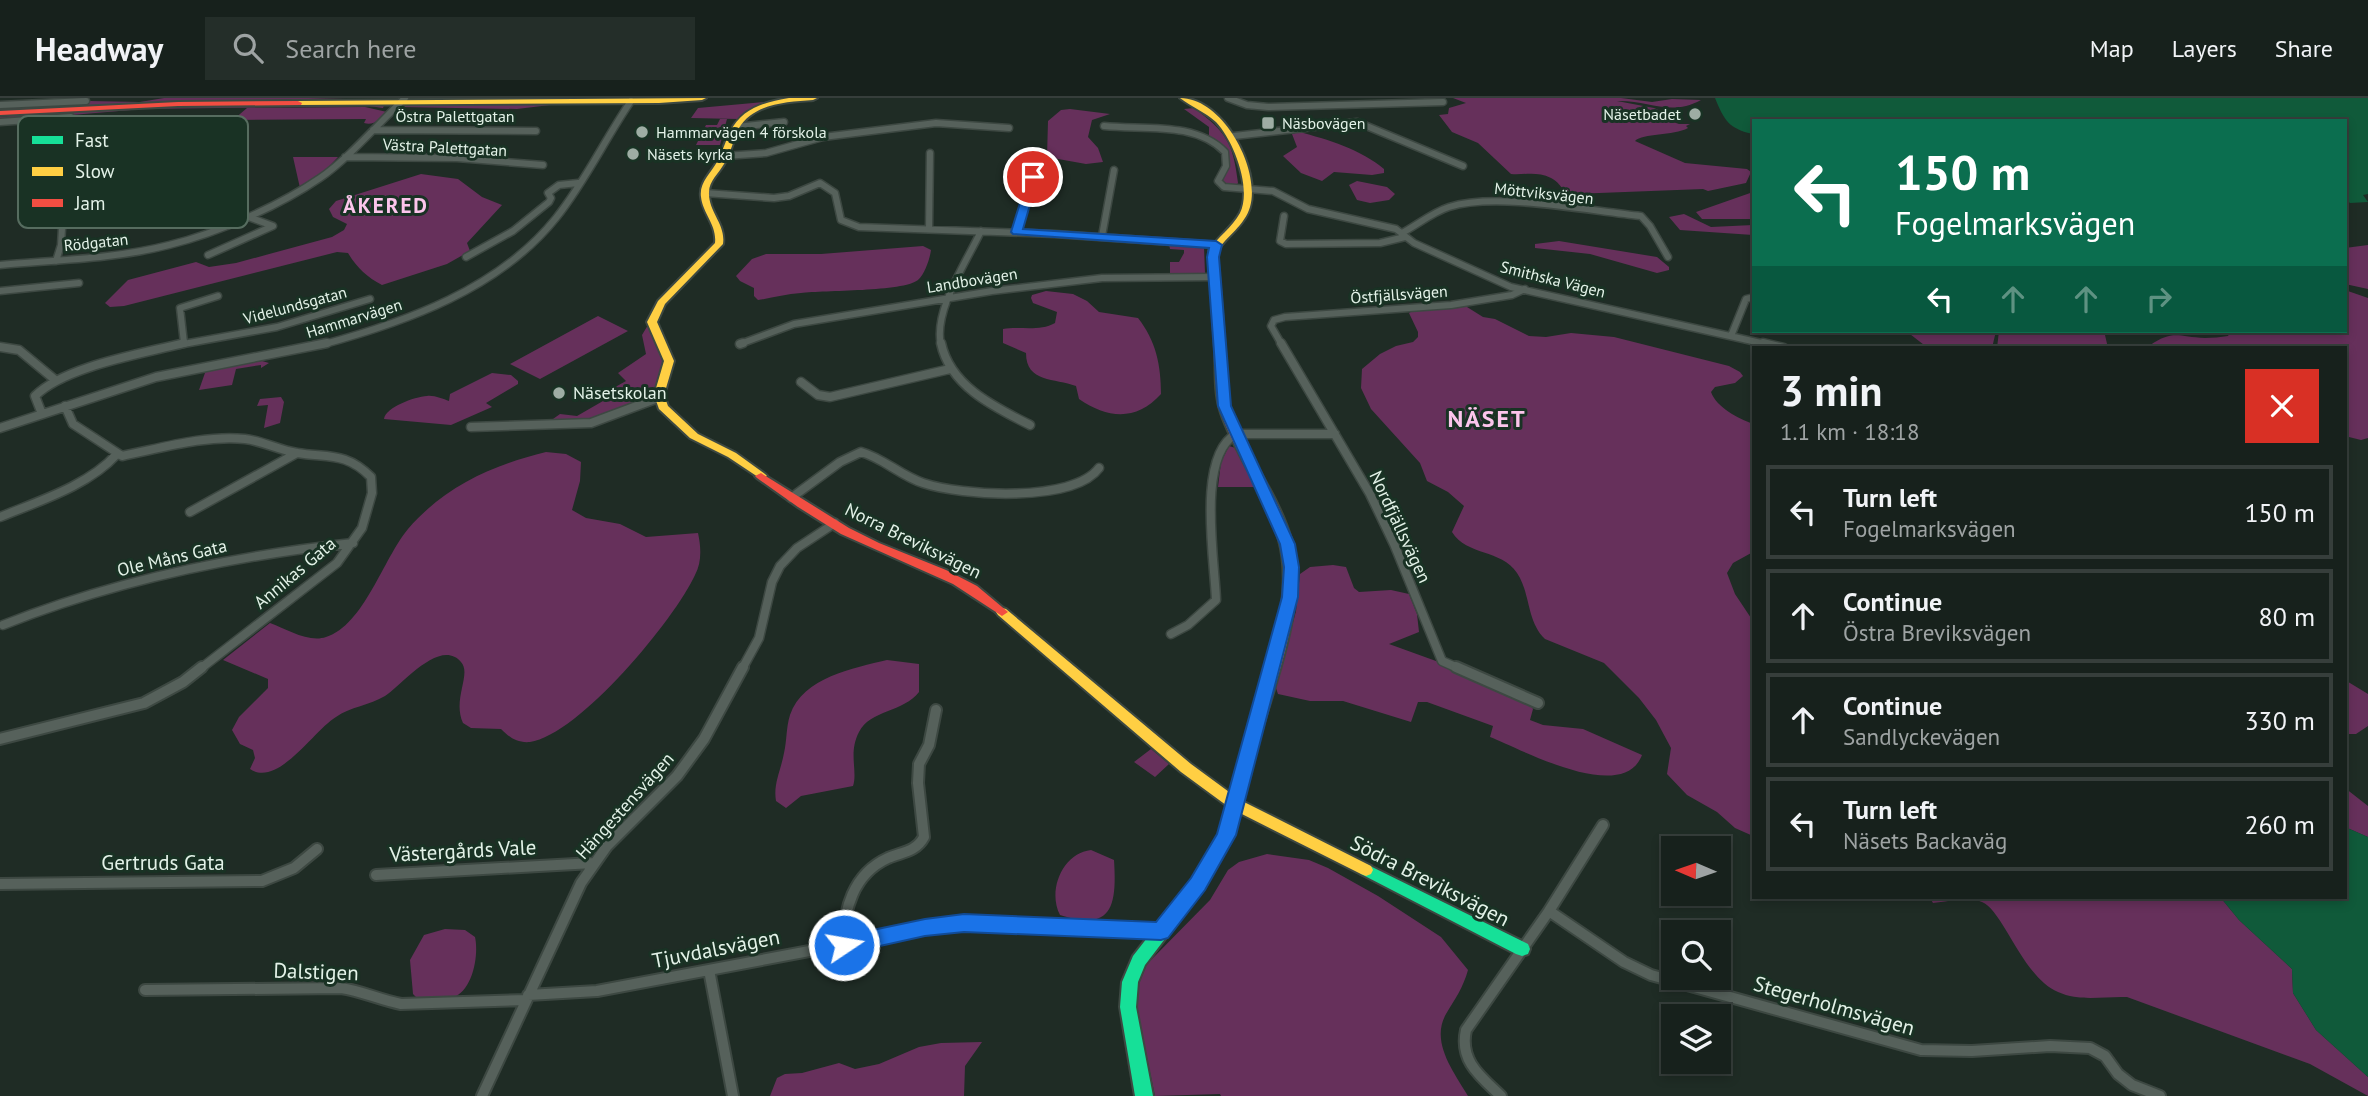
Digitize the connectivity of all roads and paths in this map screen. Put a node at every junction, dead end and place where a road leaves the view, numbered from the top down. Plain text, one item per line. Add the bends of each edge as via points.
1 (702, 98) edge
2 (813, 98) edge
3 (1184, 98) edge
4 (1228, 98) edge
5 (86, 100) dead end
6 (403, 100) edge
7 (631, 101) junction
8 (1443, 102) dead end
9 (0, 105) edge
10 (4, 114) edge
11 (18, 121) edge
12 (0, 122) edge
13 (784, 122) dead end
14 (1104, 126) dead end
15 (737, 127) junction
16 (1009, 128) dead end
17 (373, 130) junction
18 (536, 131) dead end
19 (1234, 136) junction
20 (930, 153) dead end
21 (724, 156) junction
22 (345, 157) junction
23 (543, 165) dead end
24 (1463, 166) dead end
25 (1114, 170) dead end
26 (1036, 173) dead end
27 (578, 183) junction
28 (1247, 189) junction
29 (705, 193) junction
30 (248, 216) edge
31 (1284, 216) dead end
32 (248, 218) edge
33 (62, 228) edge
34 (219, 228) edge
35 (929, 229) junction
36 (981, 231) junction
37 (1017, 232) junction
38 (1403, 235) junction
39 (1102, 236) junction
40 (1216, 245) junction
41 (208, 255) dead end
42 (466, 257) dead end
43 (1668, 257) dead end
44 (56, 261) junction
45 (0, 265) edge
46 (1214, 277) junction
47 (79, 283) dead end
48 (1525, 289) junction
49 (0, 291) edge
50 (218, 296) dead end
51 (951, 298) junction
52 (1752, 298) edge
53 (370, 299) dead end
54 (1274, 320) joint
55 (1731, 336) junction
56 (184, 343) junction
57 (740, 344) dead end
58 (1775, 346) edge
59 (0, 347) edge
60 (950, 369) junction
61 (54, 379) junction
62 (801, 382) dead end
63 (658, 398) junction
64 (65, 406) junction
65 (42, 414) junction
66 (1030, 425) dead end
67 (471, 426) dead end
68 (0, 428) edge
69 (1236, 434) junction
70 (1335, 434) junction
71 (297, 453) junction
72 (117, 454) junction
73 (1099, 468) dead end
74 (791, 498) junction
75 (190, 512) dead end
76 (0, 517) edge
77 (835, 523) junction
78 (353, 543) junction
79 (3, 625) dead end
80 (1171, 634) dead end
81 (1538, 704) dead end
82 (936, 710) dead end
83 (0, 738) edge
84 (1235, 804) junction
85 (1603, 825) dead end
86 (317, 849) dead end
87 (593, 863) junction
88 (376, 875) dead end
89 (0, 884) edge
90 (1549, 911) junction
91 (1161, 932) junction
92 (844, 945) junction
93 (1522, 949) junction
94 (709, 970) junction
95 (145, 990) dead end
96 (527, 998) junction
97 (482, 1096) edge
98 (733, 1096) edge
99 (1144, 1096) edge
100 (1502, 1096) edge
101 (2160, 1096) edge

1 - 7 street
2 - 15 street via 766,107 749,114
3 - 19 street via 1217,116
4 - 8 street via 1268,107
5 - 9 street
6 - 7 street
6 - 10 street via 178,104
6 - 17 street, Rödgatan
7 - 27 street, Hammarvägen
11 - 12 street
13 - 15 street
14 - 28 street, Smithska Vägen via 1181,131 1211,139 1226,156 1218,183
15 - 21 street
16 - 21 street via 936,123 823,136 759,154
17 - 18 street, Östra Palettgatan
17 - 22 street, Rödgatan
19 - 24 street via 1357,122
19 - 28 street
20 - 35 street
21 - 29 street
22 - 23 street, Västra Palettgatan via 457,158
22 - 30 street, Rödgatan via 312,184
25 - 39 street
26 - 37 street
27 - 42 street via 553,188 549,202 513,231
27 - 64 street, Hammarvägen via 551,224 522,252 477,284 417,313 338,340 155,378
28 - 38 street, Smithska Vägen via 1273,191 1308,209 1391,228
28 - 40 street via 1242,215
29 - 35 street via 774,198 822,183 835,193 836,213 848,225
29 - 63 street via 721,239 653,316 653,331 669,360
31 - 38 street via 1279,237 1286,244 1380,243
32 - 41 street via 273,226
33 - 44 street
34 - 44 street, Rödgatan via 155,249
35 - 36 street
36 - 37 street
36 - 51 street
37 - 39 street
38 - 43 street, Möttviksvägen via 1453,205 1506,202 1641,216
38 - 48 street, Smithska Vägen via 1505,284
39 - 40 street
40 - 46 street
44 - 45 street, Rödgatan
46 - 51 street, Landbovägen via 1102,278
46 - 69 street via 1223,396
47 - 49 street
48 - 54 street, Östfjällsvägen via 1512,297 1481,302
48 - 55 street, Smithska Vägen
50 - 56 street via 180,308
51 - 57 street, Landbovägen via 794,324
51 - 60 street via 939,333
52 - 55 street via 1746,299
53 - 56 street, Videlundsgatan via 277,327
54 - 70 street, Nordfjällsvägen via 1271,326
55 - 58 street, Smithska Vägen
56 - 61 street, Videlundsgatan
59 - 61 street via 19,350
60 - 62 street via 830,397 818,395
60 - 66 street via 972,390
61 - 65 street via 35,396
63 - 67 street via 591,423
63 - 74 street, Norra Breviksvägen via 683,428 732,455
64 - 65 street, Hammarvägen
64 - 72 street via 73,424
65 - 68 street, Hammarvägen
69 - 70 street
69 - 80 street via 1223,444 1217,469 1211,541 1216,600
69 - 84 street via 1284,533 1292,567 1290,597
70 - 81 street, Nordfjällsvägen via 1394,544 1442,661
71 - 72 street, Annikas Gata via 224,437 137,455
71 - 75 street
71 - 78 street, Annikas Gata via 341,457 368,471 372,484 369,508
72 - 76 street via 90,475
73 - 74 street via 1091,477 1067,485 974,496 909,478 861,452 840,461
74 - 77 street, Norra Breviksvägen
77 - 84 street, Norra Breviksvägen via 873,545 980,592 1186,768
77 - 87 street, Hängestensvägen via 797,548 777,570 757,642 704,739 677,776
78 - 79 street, Ole Måns Gata via 170,571
78 - 83 street, Annikas Gata via 325,573 167,692 123,709
82 - 92 street via 929,745 919,764 925,836 915,849 880,862 863,877 846,906
84 - 91 street via 1210,866
84 - 93 street, Södra Breviksvägen
85 - 90 street
86 - 89 street, Gertruds Gata via 294,868 262,881
87 - 88 street, Västergårds Vale
87 - 96 street, Hängestensvägen
90 - 93 street
90 - 101 street, Stegerholmsvägen via 1651,975 1921,1050 2090,1048 2105,1056 2132,1085
91 - 92 street, Tjuvdalsvägen via 964,923
91 - 99 street via 1139,961 1128,994
92 - 94 street, Tjuvdalsvägen
93 - 100 street via 1463,1039 1469,1064
94 - 96 street, Tjuvdalsvägen
94 - 98 street
95 - 96 street, Dalstigen via 341,988 414,1005
96 - 97 street, Hängestensvägen

